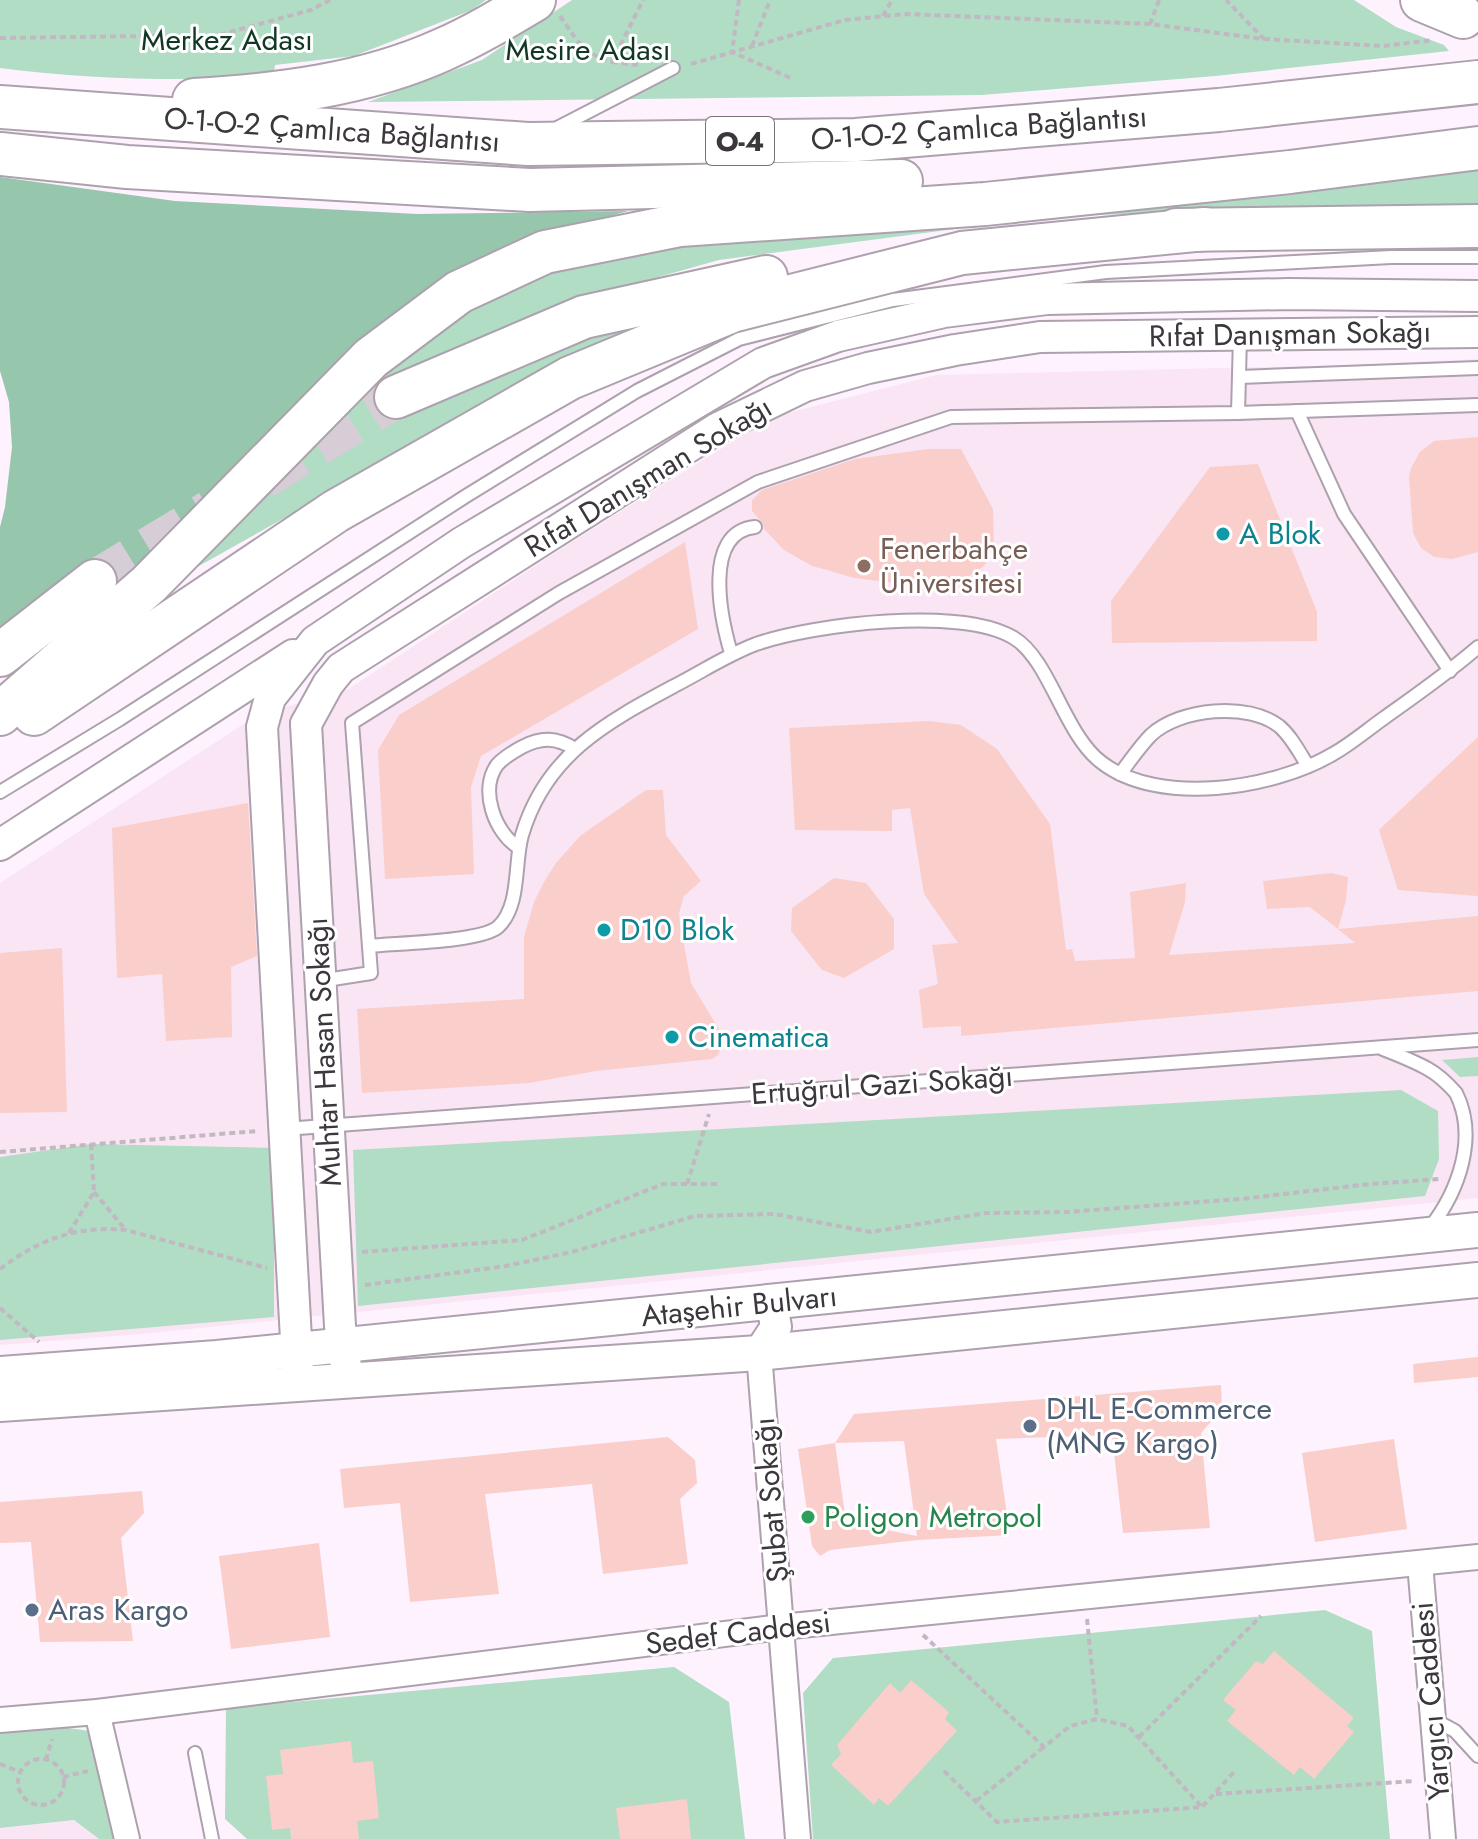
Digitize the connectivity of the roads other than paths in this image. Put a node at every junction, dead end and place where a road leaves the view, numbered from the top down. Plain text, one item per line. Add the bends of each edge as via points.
1 (1422, 0) edge
2 (546, 7) edge
3 (1455, 28) road end
4 (673, 68) road end
5 (1478, 82) edge
6 (0, 88) edge
7 (0, 107) edge
8 (1478, 131) edge
9 (528, 144) junction
10 (1478, 148) edge
11 (0, 154) edge
12 (1478, 226) edge
13 (1205, 229) junction
14 (1478, 257) edge
15 (1478, 296) edge
16 (1478, 332) edge
17 (1240, 334) junction
18 (1478, 368) edge
19 (1240, 377) junction
20 (396, 397) tunnel mouth
21 (1478, 405) edge
22 (1297, 411) junction
23 (1238, 413) junction
24 (755, 527) dead end
25 (95, 581) tunnel mouth
26 (315, 641) junction
27 (1478, 647) edge
28 (731, 653) junction
29 (0, 655) edge
30 (1450, 671) junction
31 (229, 696) junction
32 (270, 698) junction
33 (0, 714) edge
34 (306, 724) junction
35 (0, 737) edge
36 (575, 749) junction
37 (1308, 766) junction
38 (1120, 774) junction
39 (0, 792) edge
40 (0, 845) edge
41 (518, 847) junction
42 (369, 946) junction
43 (320, 981) junction
44 (1478, 1040) edge
45 (1380, 1047) junction
46 (328, 1126) junction
47 (285, 1129) junction
48 (1478, 1230) edge
49 (1423, 1236) junction
50 (1478, 1280) edge
51 (772, 1304) junction
52 (344, 1344) junction
53 (297, 1349) junction
54 (759, 1353) junction
55 (0, 1374) edge
56 (348, 1380) junction
57 (298, 1384) junction
58 (0, 1404) edge
59 (1478, 1557) edge
60 (1420, 1563) junction
61 (781, 1627) junction
62 (97, 1712) junction
63 (1433, 1719) junction
64 (0, 1720) edge
65 (195, 1753) dead end
66 (1478, 1756) edge
67 (127, 1839) edge
68 (212, 1839) edge
69 (798, 1839) edge
70 (1443, 1839) edge

1 - 3 highway
2 - 6 highway via 396,68 303,91 196,100
4 - 9 lane
5 - 9 highway, O-1-O-2 Çamlıca Bağlantısı / O-4 via 856,140
7 - 9 highway, O-1-O-2 Çamlıca Bağlantısı / O-4
8 - 11 highway, O-1-O-2 Çamlıca Bağlantısı / O-4 via 1324,149 862,184 546,190 127,167
10 - 33 highway via 985,204 680,225 545,252 459,292 371,358 149,584
12 - 13 highway
13 - 20 highway via 962,236 584,317
13 - 35 highway via 962,253 732,311 585,372 336,511
14 - 39 lane via 1106,272 893,300 739,339 637,391
15 - 26 street, Rıfat Danışman Sokağı via 1047,299 944,312 838,336 763,363 461,543
16 - 17 street, Rıfat Danışman Sokağı
17 - 19 lane
17 - 34 street, Rıfat Danışman Sokağı via 1040,337 868,368 805,386 718,428 341,668
18 - 19 lane
19 - 23 lane
21 - 22 lane
22 - 23 lane
22 - 30 lane via 1344,514
23 - 42 lane via 951,417 758,482 559,593 352,723
24 - 28 lane via 731,538 721,557 723,629
25 - 29 highway
26 - 31 street, Rıfat Danışman Sokağı
26 - 32 street, Rıfat Danışman Sokağı
27 - 30 lane
28 - 36 lane via 619,716
28 - 38 lane via 775,637 853,624 976,624 1015,639 1032,655 1083,744
30 - 37 lane via 1332,755
31 - 32 street
31 - 40 street, Rıfat Danışman Sokağı
32 - 34 street
32 - 47 street, Muhtar Hasan Sokağı via 262,727
34 - 43 street, Muhtar Hasan Sokağı
36 - 41 lane via 542,790
36 - 41 lane via 559,741 535,740 503,758 492,774 494,813 506,840
37 - 38 lane via 1204,789 1162,787
37 - 38 lane via 1291,739 1270,720 1245,712 1199,713 1150,736
41 - 42 lane via 509,911 490,932
42 - 43 lane via 371,973
43 - 46 street, Muhtar Hasan Sokağı
44 - 45 lane, Ertuğrul Gazi Sokağı
45 - 46 lane, Ertuğrul Gazi Sokağı
45 - 49 lane via 1430,1070 1464,1101 1472,1117 1475,1154 1466,1177
46 - 47 lane, Ertuğrul Gazi Sokağı
46 - 52 street, Muhtar Hasan Sokağı
47 - 53 street, Muhtar Hasan Sokağı
48 - 49 main road, Ataşehir Bulvarı
49 - 51 main road, Ataşehir Bulvarı
50 - 54 main road, Ataşehir Bulvarı
51 - 52 main road, Ataşehir Bulvarı
51 - 54 street via 776,1327
52 - 53 main road, Ataşehir Bulvarı
52 - 56 street, Muhtar Hasan Sokağı
53 - 55 main road, Ataşehir Bulvarı
53 - 57 street, Muhtar Hasan Sokağı
54 - 56 main road, Ataşehir Bulvarı
54 - 61 street, Şubat Sokağı
56 - 57 main road, Ataşehir Bulvarı
57 - 58 main road, Ataşehir Bulvarı
59 - 60 street, Sedef Caddesi
60 - 61 street, Sedef Caddesi
60 - 63 street, Yargıcı Caddesi
61 - 62 street, Sedef Caddesi
61 - 69 street, Şubat Sokağı
62 - 64 street, Sedef Caddesi
62 - 67 street
63 - 66 lane via 1455,1731
63 - 70 street, Yargıcı Caddesi
65 - 68 lane

